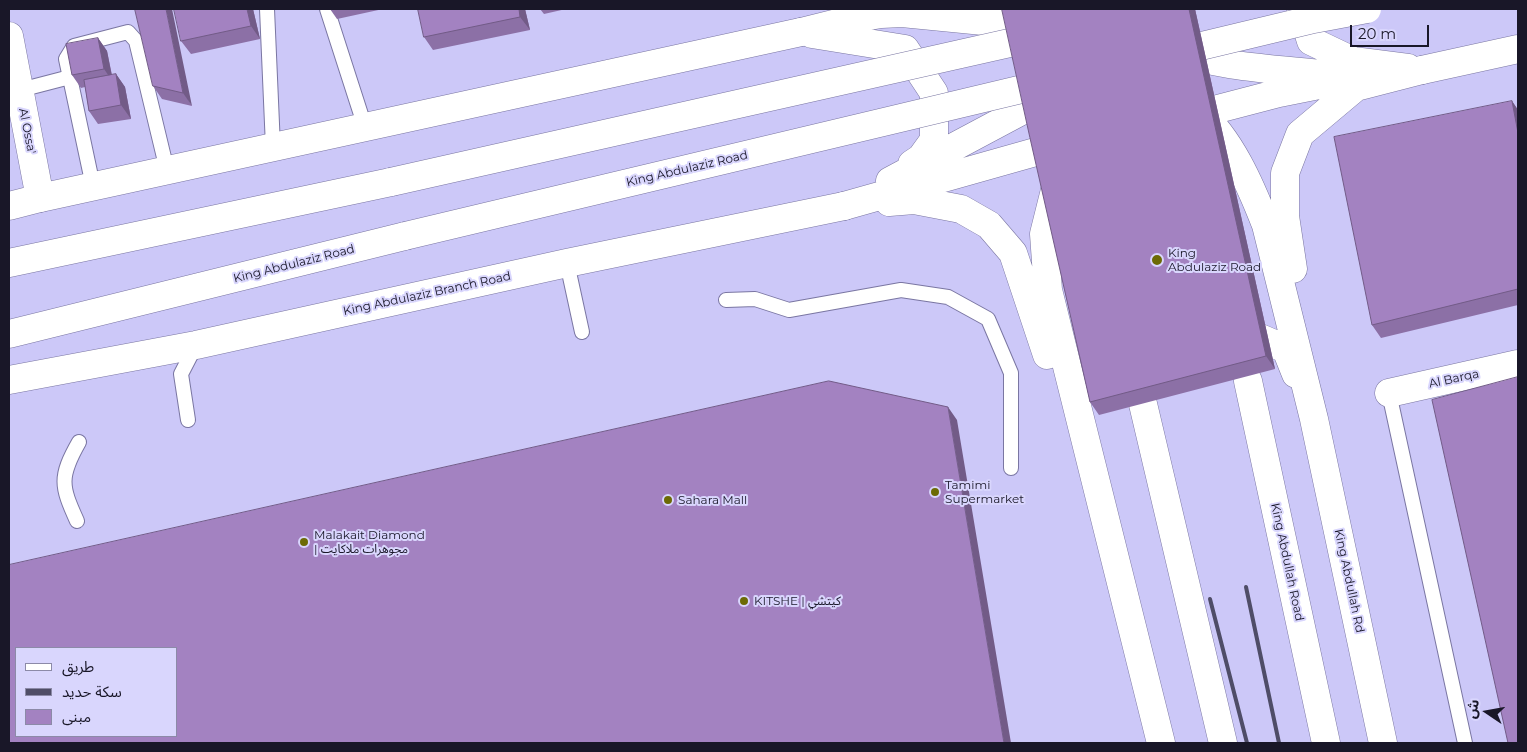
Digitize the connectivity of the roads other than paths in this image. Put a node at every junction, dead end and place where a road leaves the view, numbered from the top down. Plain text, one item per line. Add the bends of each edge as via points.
1 (268, 9) edge
2 (327, 9) edge
3 (854, 9) edge
4 (1301, 9) edge
5 (1367, 9) edge
6 (908, 11) edge
7 (1166, 23) edge
8 (800, 32) junction
9 (9, 36) edge
10 (1518, 49) edge
11 (1151, 69) edge
12 (1422, 70) junction
13 (70, 77) junction
14 (1354, 78) junction
15 (20, 90) junction
16 (1181, 94) edge
17 (1202, 113) junction
18 (1160, 124) edge
19 (365, 127) junction
20 (1086, 133) edge
21 (273, 147) junction
22 (1066, 149) junction
23 (167, 170) junction
24 (93, 186) junction
25 (40, 198) junction
26 (9, 206) edge
27 (844, 206) junction
28 (9, 263) edge
29 (566, 263) junction
30 (726, 300) dead end
31 (582, 332) dead end
32 (9, 334) edge
33 (1206, 341) edge
34 (196, 345) junction
35 (1518, 364) edge
36 (1097, 379) edge
37 (9, 380) edge
38 (1248, 381) edge
39 (1389, 393) joint
40 (1143, 404) edge
41 (1314, 419) junction
42 (188, 420) dead end
43 (79, 442) dead end
44 (1011, 468) dead end
45 (77, 521) dead end
46 (1116, 566) junction
47 (1161, 743) edge
48 (1223, 743) edge
49 (1326, 743) edge
50 (1383, 743) edge
51 (1465, 743) edge

1 - 21 lane
2 - 19 lane
3 - 8 main road
4 - 12 main road via 1312,41 1353,61
5 - 11 main road, bridge via 1314,19
6 - 8 main road via 857,18
6 - 28 main road, bridge via 1070,34
7 - 14 main road via 1147,41 1193,58 1223,64
8 - 19 main road
8 - 27 main road via 905,49 934,93 934,140 920,158
9 - 15 main road, Al Ossa'
10 - 12 main road
12 - 14 main road
12 - 41 main road via 1356,87 1300,134 1285,172 1285,216
13 - 15 lane
13 - 23 lane via 66,58 74,46 128,32 132,35
13 - 24 lane
14 - 17 main road
15 - 25 main road, Al Ossa'
16 - 17 main road
17 - 18 main road
17 - 41 main road via 1224,137 1266,225
19 - 21 main road
20 - 22 main road
21 - 23 main road
22 - 27 main road via 1039,151
22 - 46 main road via 1044,234 1048,290
23 - 24 main road
24 - 25 main road
25 - 26 main road
27 - 29 main road, King Abdulaziz Branch Road
27 - 32 main road, King Abdulaziz Road, bridge via 1044,100 1082,75
27 - 46 main road via 914,200 961,209 989,225 1013,252
29 - 31 lane
29 - 34 main road, King Abdulaziz Branch Road
30 - 44 lane via 755,299 789,310 901,290 948,297 988,319 1011,373
33 - 41 main road via 1253,335 1286,349
34 - 37 main road, King Abdulaziz Branch Road
34 - 42 lane via 181,374
35 - 39 main road, Al Barqa
36 - 46 main road via 1088,393 1086,420
38 - 49 main road, King Abdullah Road
39 - 51 lane
40 - 48 main road
41 - 50 main road, King Abdullah Rd
43 - 45 lane via 65,475 64,490
46 - 47 main road

